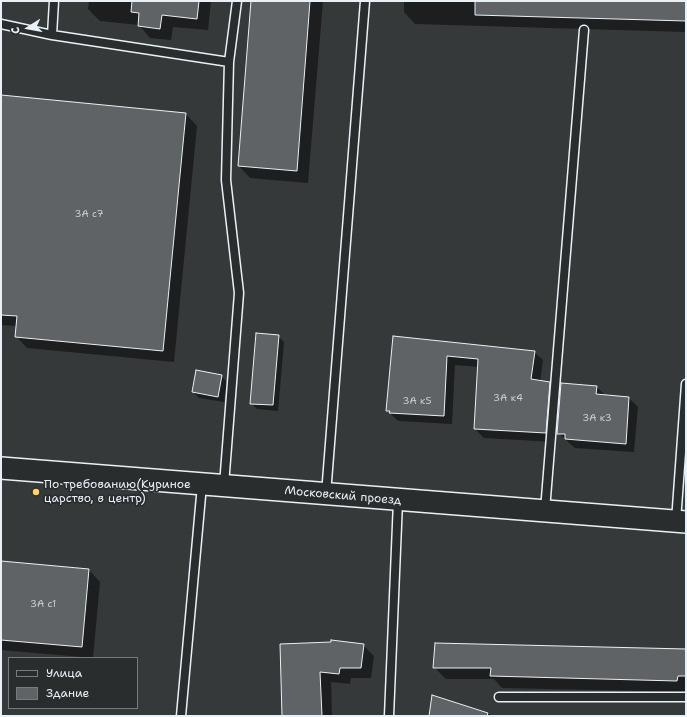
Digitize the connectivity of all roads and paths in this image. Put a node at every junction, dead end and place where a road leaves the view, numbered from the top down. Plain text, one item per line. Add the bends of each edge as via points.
1 (54, 1) edge
2 (237, 1) edge
3 (365, 1) edge
4 (1, 24) edge
5 (584, 30) dead end
6 (52, 35) junction
7 (229, 62) junction
8 (686, 384) edge
9 (1, 468) edge
10 (202, 484) junction
11 (224, 486) junction
12 (326, 494) junction
13 (398, 501) junction
14 (545, 511) junction
15 (681, 522) edge
16 (499, 697) dead end
17 (686, 697) edge
18 (181, 716) edge
19 (389, 716) edge

1 - 6 lane
2 - 7 lane
3 - 12 lane
4 - 6 lane
5 - 14 lane
6 - 7 lane
7 - 11 lane via 226,180 239,293
8 - 15 lane
9 - 10 street, Московский проезд
10 - 11 street, Московский проезд
10 - 18 lane
11 - 12 street, Московский проезд
12 - 13 street, Московский проезд
13 - 14 street, Московский проезд
13 - 19 lane
14 - 15 street, Московский проезд
16 - 17 lane

